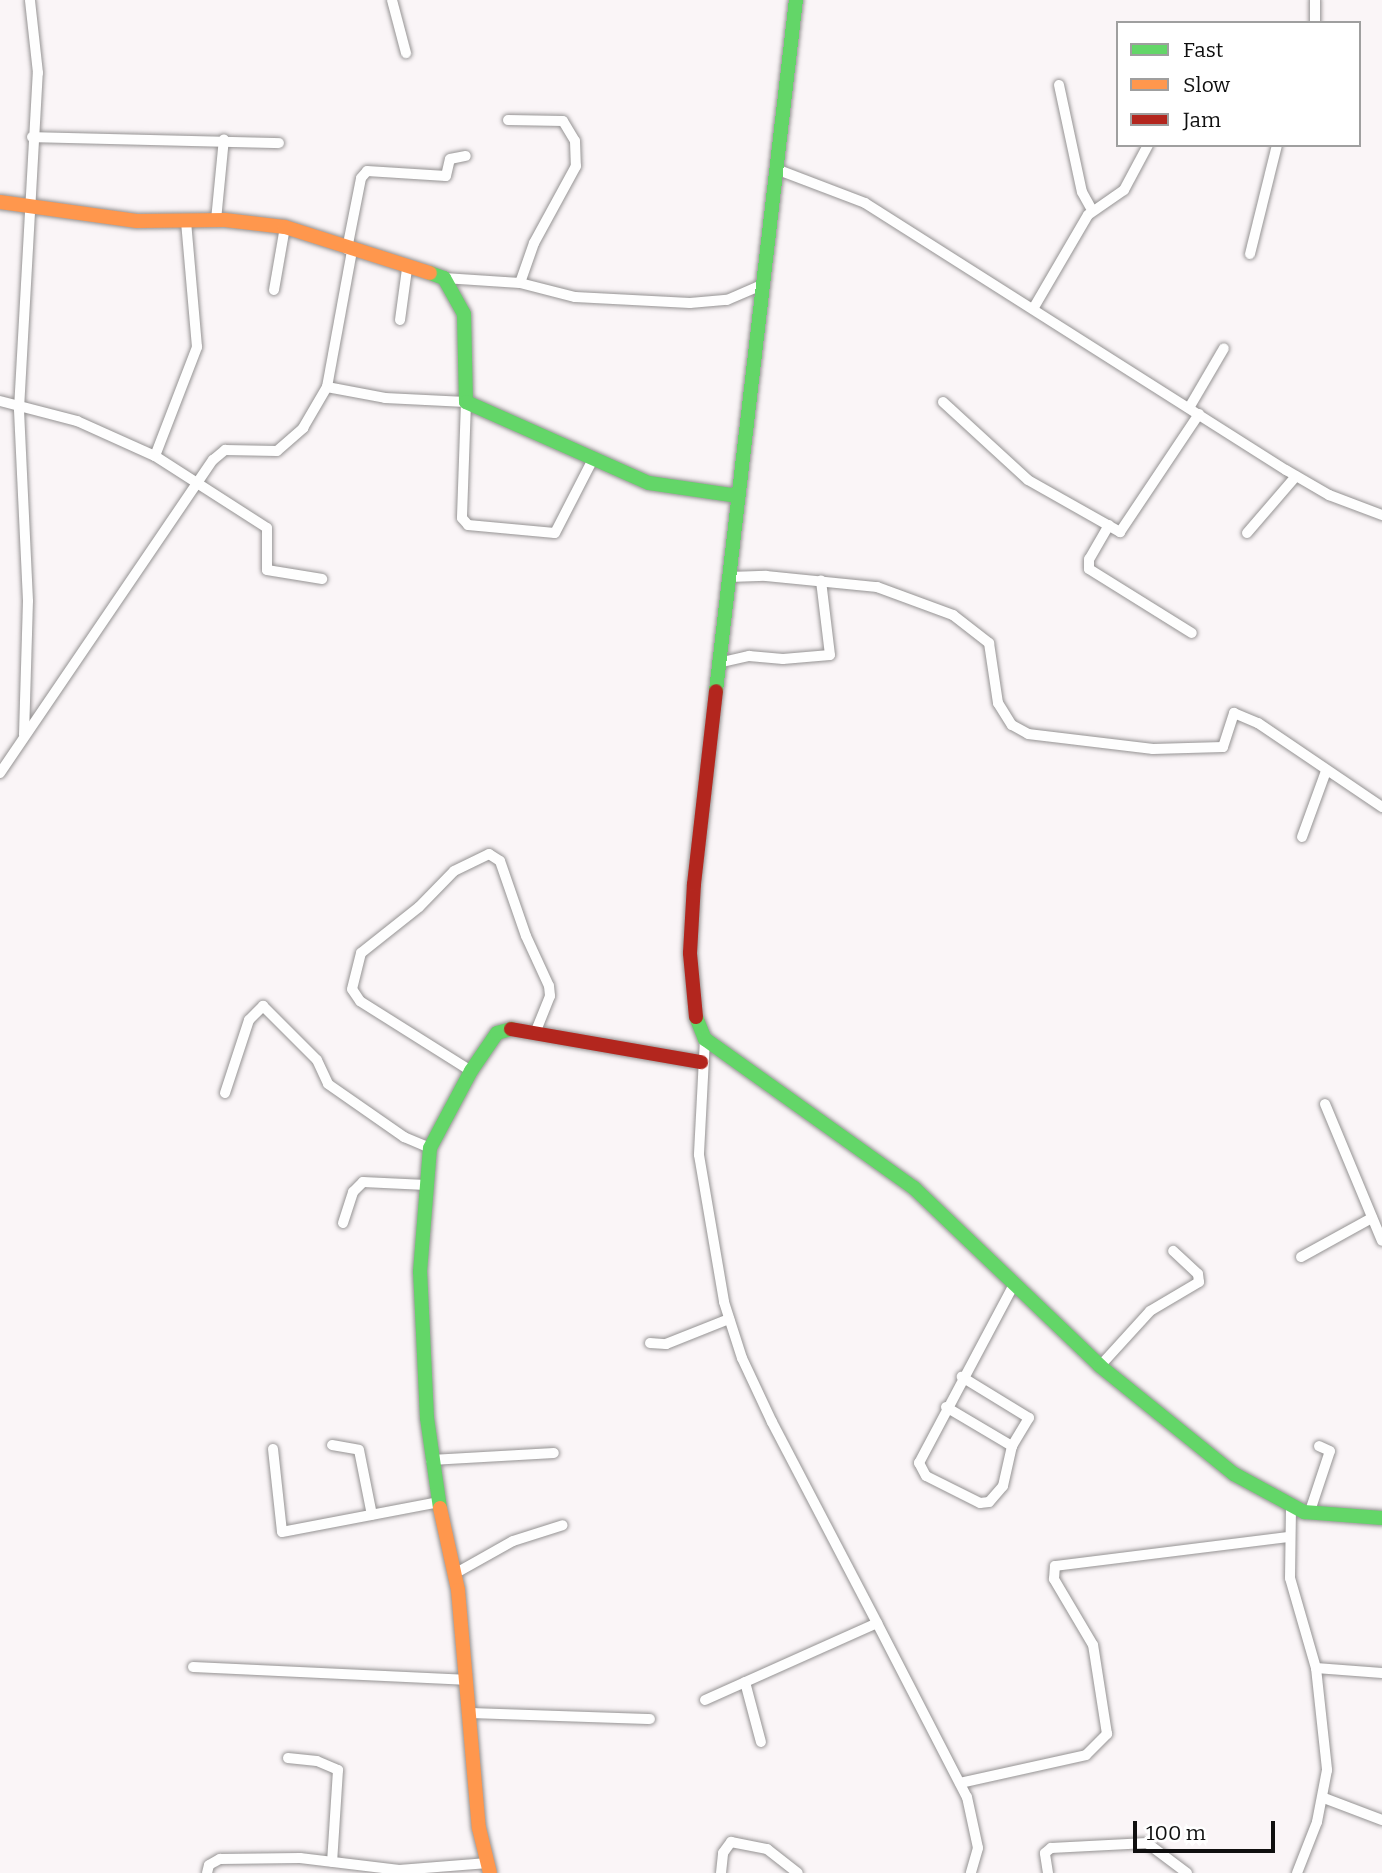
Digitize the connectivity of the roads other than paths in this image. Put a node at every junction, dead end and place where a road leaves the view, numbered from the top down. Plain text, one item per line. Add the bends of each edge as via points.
1 (30, 0) edge
2 (392, 0) edge
3 (796, 0) edge
4 (1315, 0) edge
5 (1315, 21) edge
6 (406, 53) dead end
7 (1059, 85) dead end
8 (508, 120) dead end
9 (32, 137) junction
10 (224, 139) junction
11 (279, 143) dead end
12 (1147, 147) edge
13 (1277, 147) edge
14 (466, 156) dead end
15 (776, 169) junction
16 (0, 202) edge
17 (29, 208) junction
18 (1092, 210) junction
19 (216, 220) junction
20 (187, 221) junction
21 (285, 227) junction
22 (350, 250) junction
23 (1251, 254) dead end
24 (407, 269) junction
25 (444, 278) junction
26 (520, 283) junction
27 (764, 284) junction
28 (274, 290) dead end
29 (1033, 309) junction
30 (400, 320) dead end
31 (1224, 348) dead end
32 (327, 387) junction
33 (0, 401) edge
34 (466, 402) junction
35 (943, 402) dead end
36 (19, 409) junction
37 (1194, 411) junction
38 (155, 456) junction
39 (592, 461) junction
40 (1296, 476) junction
41 (199, 484) junction
42 (738, 496) junction
43 (1382, 515) edge
44 (1109, 525) junction
45 (1247, 533) dead end
46 (729, 577) junction
47 (322, 579) dead end
48 (821, 581) junction
49 (1192, 633) dead end
50 (718, 663) junction
51 (23, 735) junction
52 (1326, 771) junction
53 (0, 773) edge
54 (1382, 807) edge
55 (1302, 837) dead end
56 (535, 1033) junction
57 (705, 1039) junction
58 (701, 1062) junction
59 (471, 1071) junction
60 (225, 1093) dead end
61 (1325, 1104) dead end
62 (430, 1148) junction
63 (426, 1185) junction
64 (1373, 1218) junction
65 (344, 1223) dead end
66 (1382, 1241) edge
67 (1173, 1251) dead end
68 (1301, 1256) dead end
69 (1014, 1284) junction
70 (729, 1319) junction
71 (650, 1343) dead end
72 (1100, 1366) junction
73 (962, 1377) junction
74 (946, 1407) junction
75 (332, 1445) dead end
76 (1012, 1446) junction
77 (1318, 1446) dead end
78 (272, 1449) dead end
79 (554, 1453) dead end
80 (430, 1460) junction
81 (439, 1502) junction
82 (1291, 1507) junction
83 (1309, 1514) junction
84 (372, 1515) junction
85 (1382, 1518) edge
86 (564, 1525) dead end
87 (1289, 1537) junction
88 (456, 1573) junction
89 (877, 1623) junction
90 (194, 1667) dead end
91 (1316, 1668) junction
92 (1382, 1673) edge
93 (465, 1680) junction
94 (745, 1682) junction
95 (705, 1700) dead end
96 (468, 1713) junction
97 (650, 1719) dead end
98 (761, 1742) dead end
99 (288, 1758) dead end
100 (960, 1783) junction
101 (1324, 1798) junction
102 (1382, 1821) edge
103 (332, 1862) junction
104 (489, 1868) edge
105 (1185, 1872) edge
106 (207, 1873) edge
107 (721, 1873) edge
108 (798, 1873) edge
109 (971, 1873) edge
110 (1048, 1873) edge
111 (1297, 1873) edge

1 - 9 street via 38,73
2 - 6 street
3 - 15 street
4 - 5 street
7 - 18 street via 1082,192
8 - 26 street via 563,121 575,141 576,166 534,243
9 - 10 street
9 - 17 street
10 - 11 street
10 - 19 street
12 - 18 street via 1124,190
13 - 23 street
14 - 22 street via 450,159 446,176 367,171
15 - 27 street
15 - 29 street via 865,203
16 - 17 street
17 - 20 street via 137,221
17 - 36 street
18 - 29 street
19 - 20 street
19 - 21 street
20 - 38 street via 197,347
21 - 22 street
21 - 28 street
22 - 24 street
22 - 32 street
24 - 25 street
24 - 30 street
25 - 26 street
25 - 34 street via 464,314
26 - 27 street via 575,297 690,303 727,300
27 - 42 street
29 - 37 street
31 - 37 street
32 - 34 street via 385,398
32 - 41 street via 288,446 264,452 225,450
33 - 36 street
34 - 39 street
34 - 39 street via 462,518 468,525 555,533
35 - 44 street via 1028,480
36 - 38 street via 77,421
36 - 51 street via 28,601
37 - 40 street
37 - 44 street via 1124,529 1119,532
38 - 41 street
39 - 42 street via 649,483
40 - 43 street
40 - 45 street
41 - 47 street via 267,528 267,570
41 - 51 street
42 - 46 street
44 - 49 street via 1089,559 1089,569
46 - 48 street
46 - 50 street
48 - 50 street via 830,655 749,656
48 - 52 street via 897,593 953,615 981,634 989,643 998,703 1012,725 1028,734 1153,749 1223,747 1234,713 1258,723
50 - 57 street via 690,953 696,1017
51 - 53 street
52 - 54 street
52 - 55 street
56 - 58 street
56 - 59 street via 515,1028 497,1033
56 - 59 street via 550,996 549,986 500,861 489,854 454,871 419,907 361,953 352,989 360,1001
57 - 58 street
57 - 69 street via 903,1180
58 - 70 street via 699,1155 708,1228
59 - 62 street
60 - 62 street via 249,1020 263,1006 317,1060 328,1084 404,1137
61 - 64 street
62 - 63 street
63 - 65 street via 363,1182 353,1192
63 - 80 street via 420,1272
64 - 66 street
64 - 68 street
67 - 72 street via 1198,1275 1199,1282 1150,1311
69 - 72 street
69 - 73 street
70 - 71 street via 671,1342
70 - 89 street via 742,1358 800,1480
72 - 82 street via 1234,1474
73 - 74 street
73 - 76 street via 1029,1418
74 - 76 street
74 - 76 street via 919,1462 926,1476 981,1503 989,1502 1003,1486
75 - 84 street via 359,1450
77 - 83 street via 1330,1451
78 - 84 street via 282,1532
79 - 80 street
80 - 81 street
81 - 84 street
81 - 88 street
82 - 83 street
82 - 87 street
83 - 85 street
86 - 88 street via 513,1541
87 - 91 street via 1294,1601
87 - 100 street via 1055,1566 1054,1579 1093,1645 1107,1734 1086,1755
88 - 93 street
89 - 94 street
89 - 100 street
90 - 93 street
91 - 92 street
91 - 101 street via 1326,1760
93 - 96 street
94 - 95 street
94 - 98 street
96 - 97 street
96 - 104 street
99 - 103 street via 317,1761 338,1770
100 - 109 street via 977,1835
101 - 102 street
101 - 111 street
103 - 104 street via 399,1870
103 - 106 street via 220,1859 209,1865
105 - 110 street via 1147,1843 1051,1848 1045,1853
107 - 108 street via 723,1853 731,1842 767,1849

